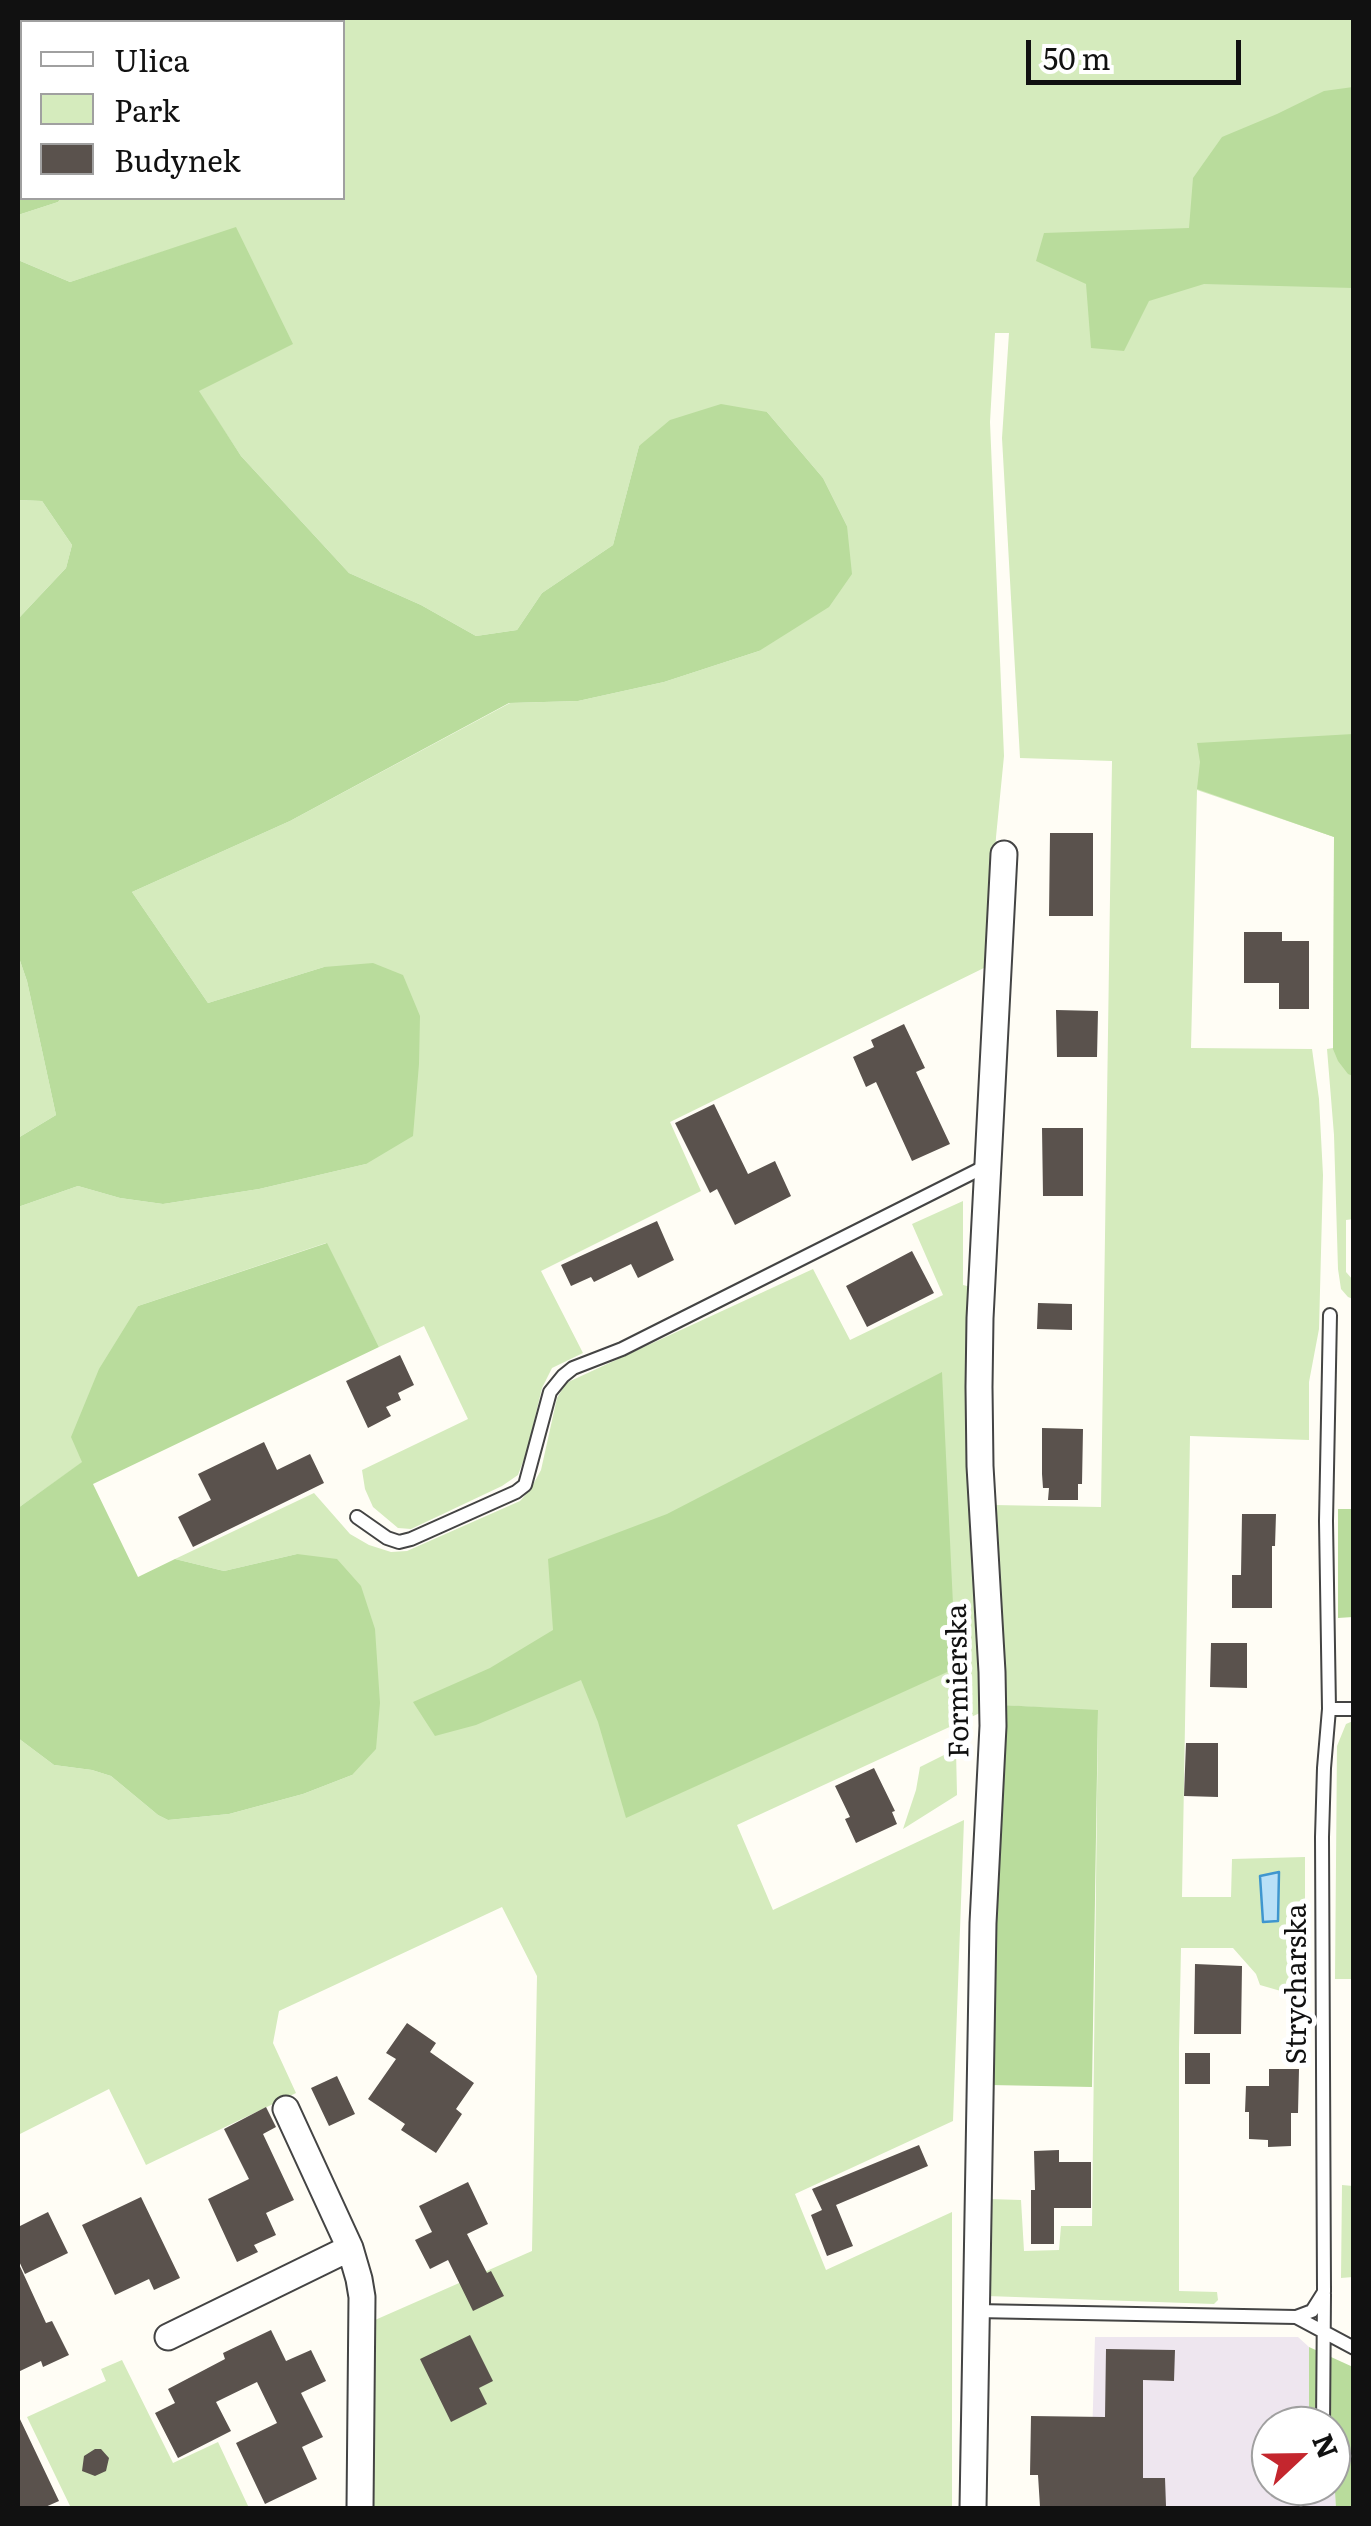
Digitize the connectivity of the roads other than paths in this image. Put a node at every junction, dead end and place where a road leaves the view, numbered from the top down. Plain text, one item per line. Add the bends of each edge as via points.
1 (1004, 854) dead end
2 (988, 1165) junction
3 (1330, 1315) dead end
4 (357, 1517) dead end
5 (1354, 1708) edge
6 (1329, 1709) junction
7 (286, 2109) dead end
8 (350, 2248) junction
9 (1324, 2292) junction
10 (976, 2311) junction
11 (1296, 2317) junction
12 (1324, 2331) junction
13 (168, 2337) dead end
14 (1354, 2348) edge
15 (1323, 2406) edge
16 (360, 2508) edge
17 (973, 2508) edge

1 - 2 street, Formierska
2 - 4 lane via 573,1368 550,1392 525,1486 516,1492 399,1542
2 - 10 street, Formierska via 979,1388 993,1726 982,1922
3 - 6 lane, Strycharska
5 - 6 lane
6 - 9 lane, Strycharska via 1322,1837
7 - 8 street
8 - 13 street
8 - 16 street via 362,2297
9 - 11 lane via 1312,2312
9 - 12 lane, Strycharska
10 - 11 lane
10 - 17 street, Formierska
11 - 12 lane
12 - 14 lane
12 - 15 lane, Strycharska

